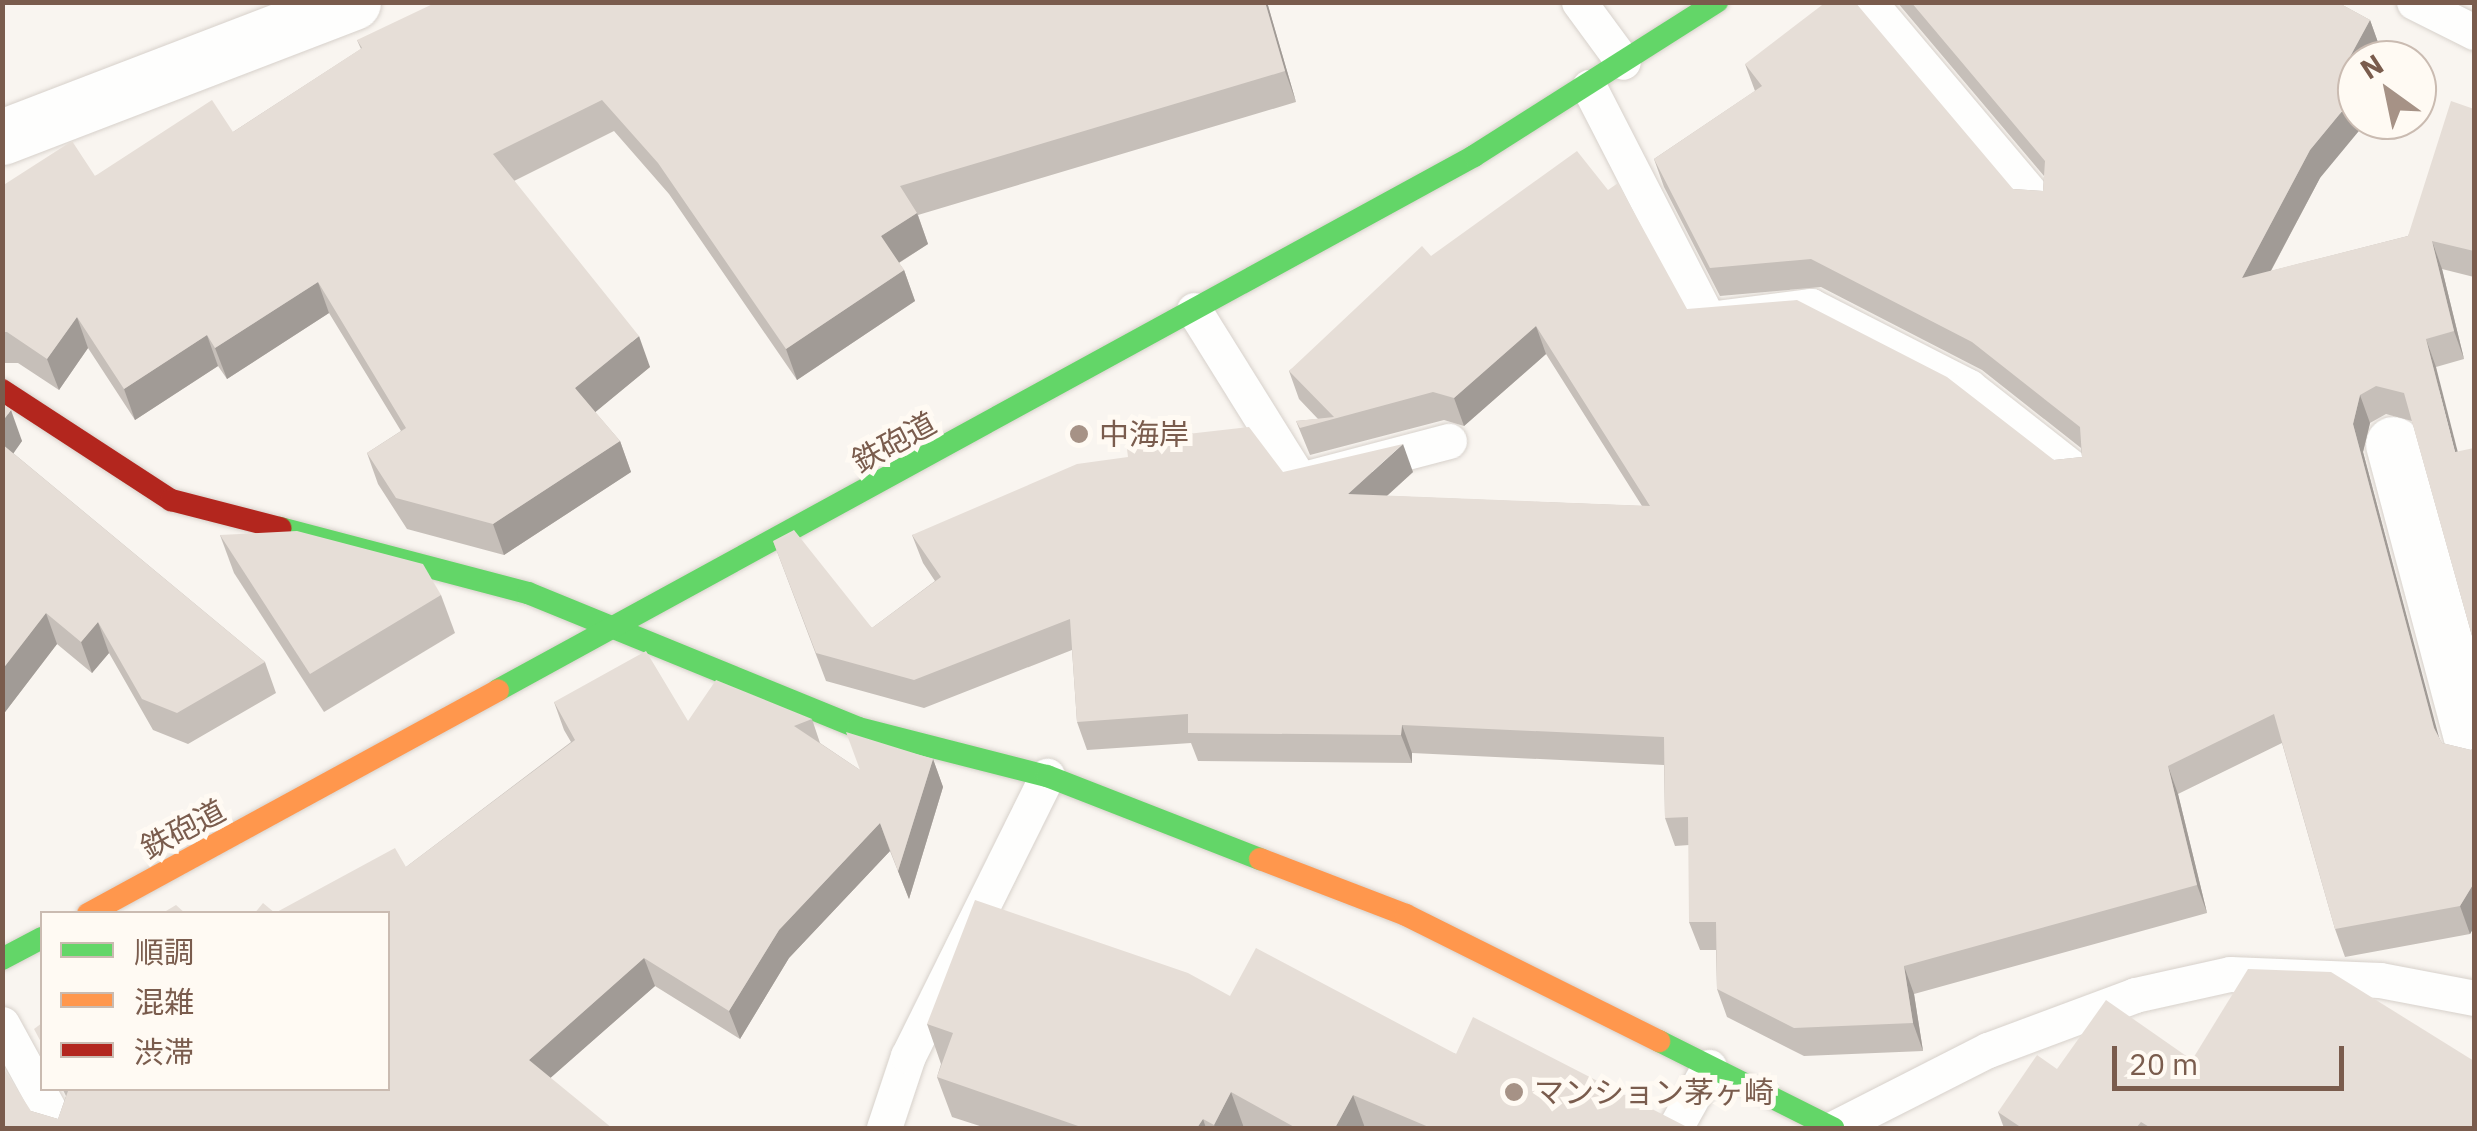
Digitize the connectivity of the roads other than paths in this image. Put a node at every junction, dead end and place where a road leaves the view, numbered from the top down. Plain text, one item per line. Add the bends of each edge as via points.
1 (354, 2) edge
2 (1579, 2) edge
3 (1717, 2) edge
4 (1869, 2) edge
5 (2414, 2) edge
6 (2474, 32) edge
7 (1623, 62) junction
8 (1589, 87) junction
9 (2, 137) edge
10 (2040, 202) edge
11 (1194, 310) junction
12 (2, 390) edge
13 (1449, 441) dead end
14 (2393, 444) dead end
15 (2076, 471) edge
16 (614, 632) junction
17 (2474, 748) edge
18 (1047, 776) junction
19 (94, 911) edge
20 (40, 939) edge
21 (2, 959) edge
22 (2474, 998) edge
23 (2, 1024) edge
24 (1709, 1067) junction
25 (58, 1128) edge
26 (884, 1128) edge
27 (1675, 1128) edge
28 (1834, 1128) edge

1 - 9 street
2 - 7 lane
3 - 7 street, 鉄砲道
4 - 10 lane
5 - 6 lane
7 - 8 street, 鉄砲道
8 - 11 street, 鉄砲道
8 - 15 lane via 1708,319 1812,306 1969,387
11 - 13 lane via 1300,480
11 - 16 street, 鉄砲道
12 - 16 street via 172,500 528,593
14 - 17 street
16 - 18 street via 858,728
16 - 19 street, 鉄砲道
18 - 24 street via 1406,916
18 - 26 lane via 908,1056
20 - 21 street
22 - 28 lane via 2380,980 2230,974 2135,995 1988,1050
23 - 25 lane
24 - 27 lane
24 - 28 street

